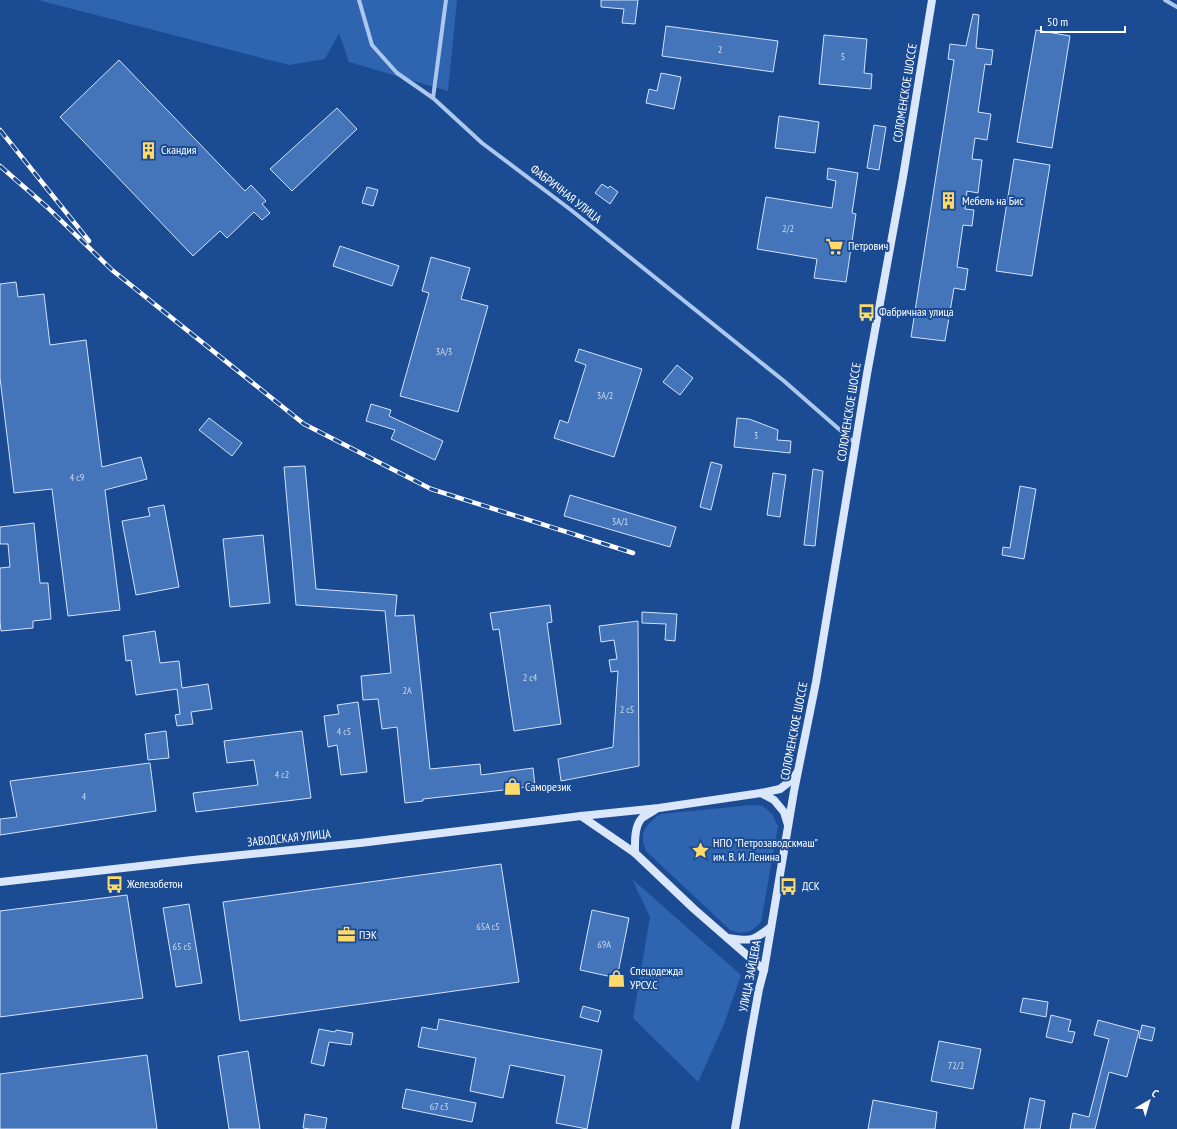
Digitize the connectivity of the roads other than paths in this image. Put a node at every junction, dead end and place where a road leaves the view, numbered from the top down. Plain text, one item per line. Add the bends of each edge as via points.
1 (359, 0) edge
2 (446, 0) edge
3 (932, 0) edge
4 (1165, 0) edge
5 (1177, 7) edge
6 (433, 98) junction
7 (856, 444) junction
8 (799, 771) junction
9 (761, 793) junction
10 (659, 808) junction
11 (581, 816) junction
12 (788, 827) junction
13 (635, 853) junction
14 (0, 882) edge
15 (771, 927) junction
16 (727, 938) junction
17 (764, 970) junction
18 (735, 1129) edge

1 - 6 street, ФАБРИЧНАЯ УЛИЦА via 372,44 397,73
2 - 6 street
3 - 7 main road, СОЛОМЕНСКОЕ ШОССЕ
4 - 5 street
6 - 7 street, ФАБРИЧНАЯ УЛИЦА via 482,142 778,376
7 - 8 main road, СОЛОМЕНСКОЕ ШОССЕ
8 - 9 main road, ЗАВОДСКАЯ УЛИЦА via 780,789
8 - 12 main road, СОЛОМЕНСКОЕ ШОССЕ
9 - 10 main road, ЗАВОДСКАЯ УЛИЦА
9 - 12 main road via 774,800 784,812
10 - 11 main road, ЗАВОДСКАЯ УЛИЦА
10 - 13 main road via 641,819 637,827
11 - 13 main road
11 - 14 main road, ЗАВОДСКАЯ УЛИЦА
12 - 15 main road, УЛИЦА ЗАЙЦЕВА
13 - 16 main road
15 - 16 main road via 759,937 748,941
15 - 17 main road, УЛИЦА ЗАЙЦЕВА
16 - 17 main road
17 - 18 main road, УЛИЦА ЗАЙЦЕВА

